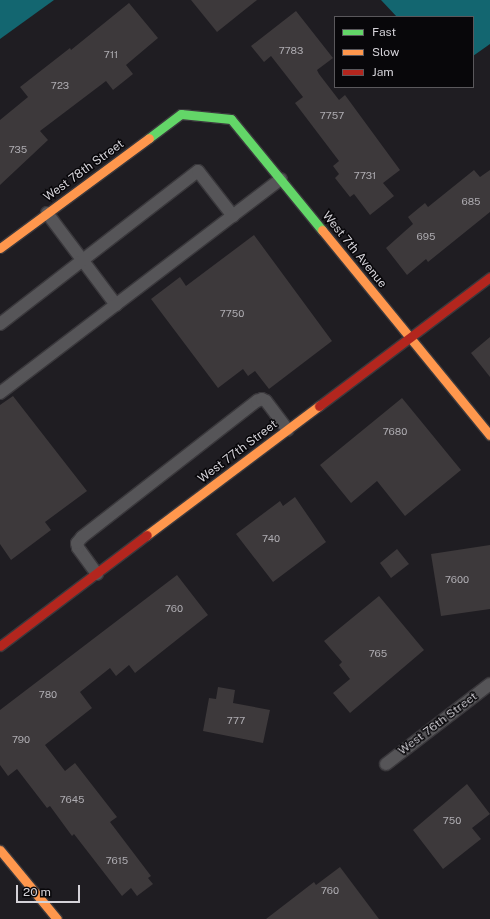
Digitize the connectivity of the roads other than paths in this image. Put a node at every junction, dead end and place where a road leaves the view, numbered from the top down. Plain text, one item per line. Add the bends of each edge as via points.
1 (181, 114) joint
2 (281, 179) junction
3 (47, 213) junction
4 (233, 216) junction
5 (0, 248) edge
6 (83, 260) junction
7 (490, 277) edge
8 (116, 305) junction
9 (0, 324) edge
10 (410, 337) junction
11 (0, 393) edge
12 (288, 430) junction
13 (490, 434) edge
14 (97, 574) junction
15 (0, 646) edge
16 (490, 684) edge
17 (386, 764) dead end
18 (0, 850) edge
19 (57, 919) edge

1 - 2 street, West 7th Avenue via 231,119
1 - 3 street, West 78th Street
2 - 4 lane
2 - 10 street, West 7th Avenue
3 - 5 street, West 78th Street
3 - 6 lane
4 - 6 lane via 198,171
4 - 8 lane
6 - 8 lane
6 - 9 lane
7 - 10 street, West 77th Street
8 - 11 lane
10 - 12 street, West 77th Street
10 - 13 street, West 7th Avenue
12 - 14 street, West 77th Street
12 - 14 lane via 266,401 257,401 82,537 77,543 78,548
14 - 15 street, West 77th Street
16 - 17 lane, West 76th Street
18 - 19 street

